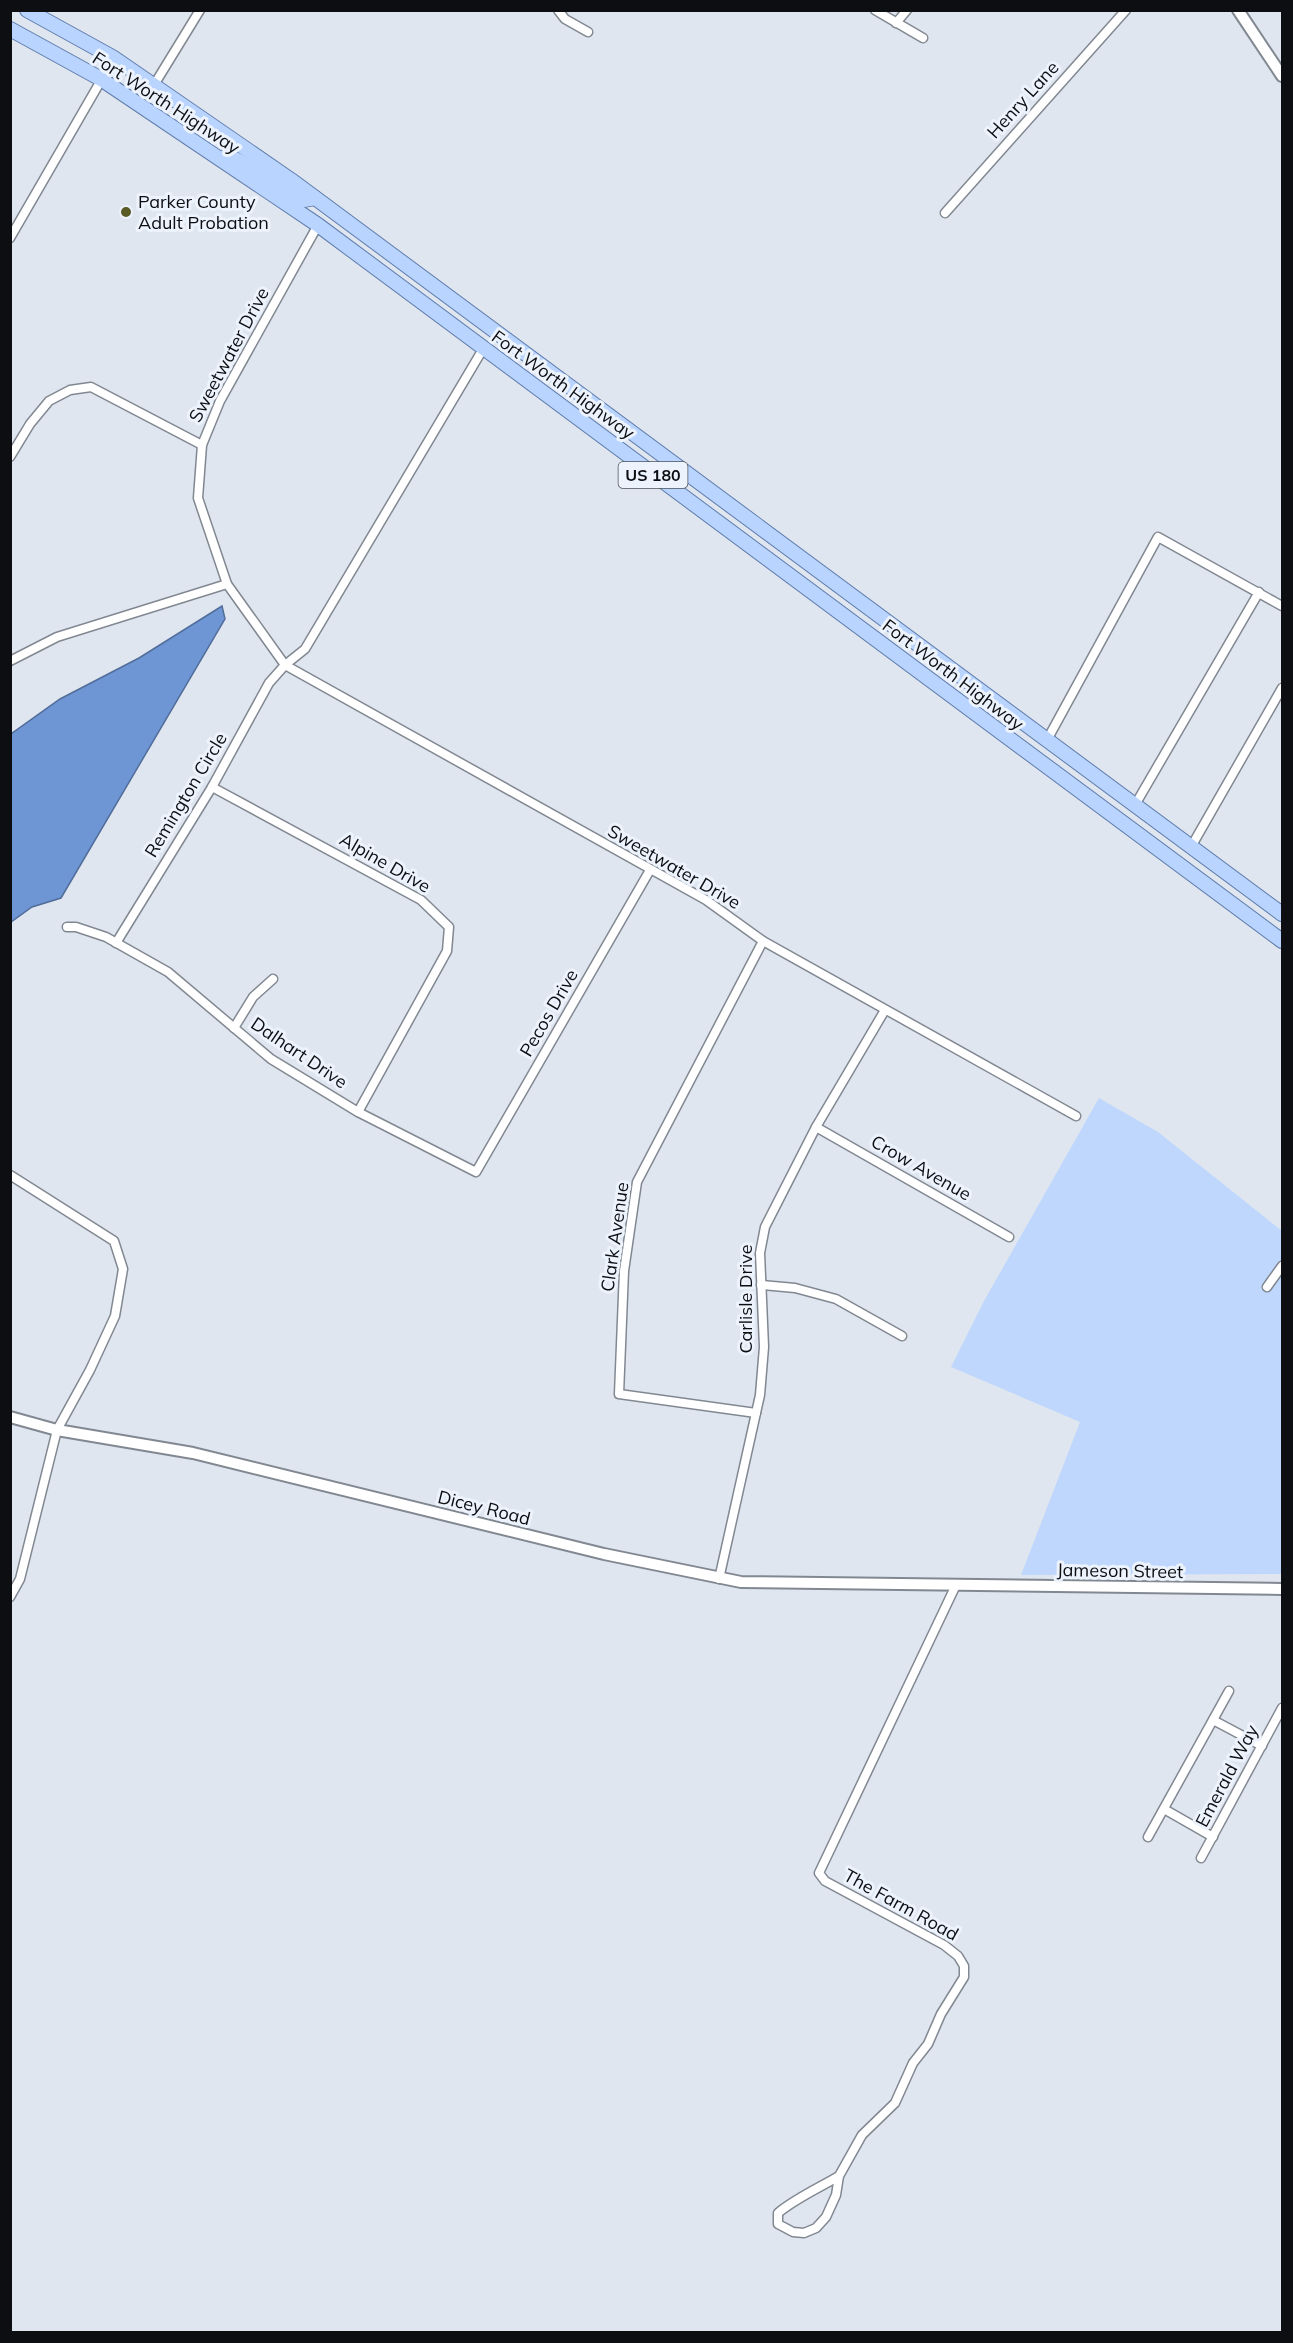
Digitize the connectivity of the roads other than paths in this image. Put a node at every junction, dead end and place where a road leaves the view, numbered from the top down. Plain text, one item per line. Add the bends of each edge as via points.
1 (27, 10) edge
2 (200, 10) edge
3 (558, 10) edge
4 (874, 10) edge
5 (908, 10) edge
6 (1126, 10) edge
7 (1238, 10) edge
8 (896, 23) junction
9 (10, 29) edge
10 (588, 32) dead end
11 (923, 38) dead end
12 (114, 58) junction
13 (1282, 72) edge
14 (101, 79) junction
15 (154, 85) junction
16 (211, 153) junction
17 (315, 198) junction
18 (945, 213) dead end
19 (318, 225) junction
20 (10, 238) edge
21 (411, 269) junction
22 (483, 349) junction
23 (565, 383) junction
24 (554, 399) junction
25 (202, 446) junction
26 (10, 457) edge
27 (665, 457) junction
28 (652, 474) junction
29 (832, 581) junction
30 (227, 584) junction
31 (1259, 592) junction
32 (820, 598) junction
33 (1282, 606) edge
34 (10, 661) edge
35 (285, 666) junction
36 (1282, 688) edge
37 (1047, 740) junction
38 (1094, 775) junction
39 (212, 787) junction
40 (1081, 791) junction
41 (1135, 805) junction
42 (1191, 847) junction
43 (650, 870) junction
44 (1247, 888) junction
45 (1235, 906) junction
46 (1282, 915) edge
47 (67, 927) dead end
48 (763, 941) junction
49 (1282, 941) edge
50 (116, 943) junction
51 (273, 979) dead end
52 (885, 1010) junction
53 (234, 1028) junction
54 (358, 1112) junction
55 (1076, 1116) dead end
56 (816, 1127) junction
57 (476, 1172) joint
58 (10, 1175) edge
59 (1009, 1237) dead end
60 (1282, 1266) edge
61 (761, 1285) junction
62 (1267, 1287) dead end
63 (902, 1336) dead end
64 (756, 1413) junction
65 (10, 1417) edge
66 (57, 1430) junction
67 (720, 1579) junction
68 (956, 1585) junction
69 (1282, 1589) edge
70 (10, 1597) edge
71 (1229, 1691) dead end
72 (1282, 1708) edge
73 (1213, 1720) junction
74 (1262, 1746) junction
75 (1164, 1809) junction
76 (1213, 1837) junction
77 (1148, 1838) dead end
78 (1201, 1858) dead end
79 (839, 2176) junction

1 - 12 main road, Fort Worth Highway / US 180
2 - 15 street
3 - 10 street via 565,19
4 - 8 street
5 - 8 street
6 - 18 street, Henry Lane
7 - 13 street
8 - 11 street
9 - 14 main road, Fort Worth Highway / US 180
12 - 14 street
12 - 15 main road, Fort Worth Highway / US 180
14 - 16 main road, Fort Worth Highway / US 180
14 - 20 street
15 - 17 main road, Fort Worth Highway / US 180
16 - 17 main road via 223,153 258,171 296,198
16 - 19 main road, Fort Worth Highway / US 180
17 - 21 main road, Fort Worth Highway / US 180
19 - 21 main road via 334,223 399,269
19 - 22 main road, Fort Worth Highway / US 180
19 - 25 street, Sweetwater Drive via 220,402
21 - 23 main road, Fort Worth Highway / US 180
22 - 24 main road, Fort Worth Highway / US 180
22 - 35 street via 305,649
23 - 24 main road
23 - 27 main road, Fort Worth Highway / US 180
24 - 28 main road, Fort Worth Highway / US 180
25 - 26 street via 92,387 70,390 49,401
25 - 30 street, Sweetwater Drive via 198,498
27 - 28 main road
27 - 29 main road, Fort Worth Highway / US 180
28 - 32 main road, Fort Worth Highway / US 180
29 - 32 main road
29 - 37 main road, Fort Worth Highway / US 180
30 - 34 street via 57,637
30 - 35 street, Sweetwater Drive
31 - 33 street
31 - 37 street via 1158,537
31 - 41 street
32 - 40 main road, Fort Worth Highway / US 180
35 - 39 street, Remington Circle via 269,683
35 - 43 street, Sweetwater Drive
36 - 42 street
37 - 38 main road, Fort Worth Highway / US 180
38 - 40 main road
38 - 41 main road, Fort Worth Highway / US 180
39 - 50 street, Remington Circle
39 - 54 street, Alpine Drive via 421,900 449,927 447,951
40 - 45 main road, Fort Worth Highway / US 180
41 - 42 main road, Fort Worth Highway / US 180
42 - 44 main road, Fort Worth Highway / US 180
43 - 48 street, Sweetwater Drive via 706,900
43 - 57 street, Pecos Drive
44 - 45 main road
44 - 46 main road, Fort Worth Highway / US 180
45 - 49 main road, Fort Worth Highway / US 180
47 - 50 street, Dalhart Drive
48 - 52 street, Sweetwater Drive
48 - 64 street, Clark Avenue via 636,1182 624,1271 619,1394
50 - 53 street, Dalhart Drive via 168,972
51 - 53 street via 254,997
52 - 55 street, Sweetwater Drive
52 - 56 street, Carlisle Drive
53 - 54 street, Dalhart Drive via 271,1059
54 - 57 street, Dalhart Drive
56 - 59 street, Crow Avenue
56 - 61 street, Carlisle Drive via 765,1227 760,1253
58 - 66 street via 114,1240 123,1269 115,1316
60 - 62 street
61 - 63 street via 836,1299
61 - 64 street, Carlisle Drive via 764,1347
64 - 67 street, Carlisle Drive
65 - 66 street, Dicey Road
66 - 67 street, Dicey Road via 193,1453
66 - 70 street via 20,1579
67 - 68 street, Dicey Road
68 - 69 street, Jameson Street
68 - 79 street, The Farm Road via 819,1873 825,1881 944,1945 958,1956 964,1966 964,1977 928,2044 913,2063 895,2103 862,2135
71 - 73 street
72 - 74 street, Emerald Way
73 - 74 street
73 - 75 street
74 - 76 street, Emerald Way
75 - 76 street
75 - 77 street
76 - 78 street, Emerald Way
79 - 79 street, The Farm Road via 836,2195 816,2228 793,2232 778,2224 778,2213 789,2204

